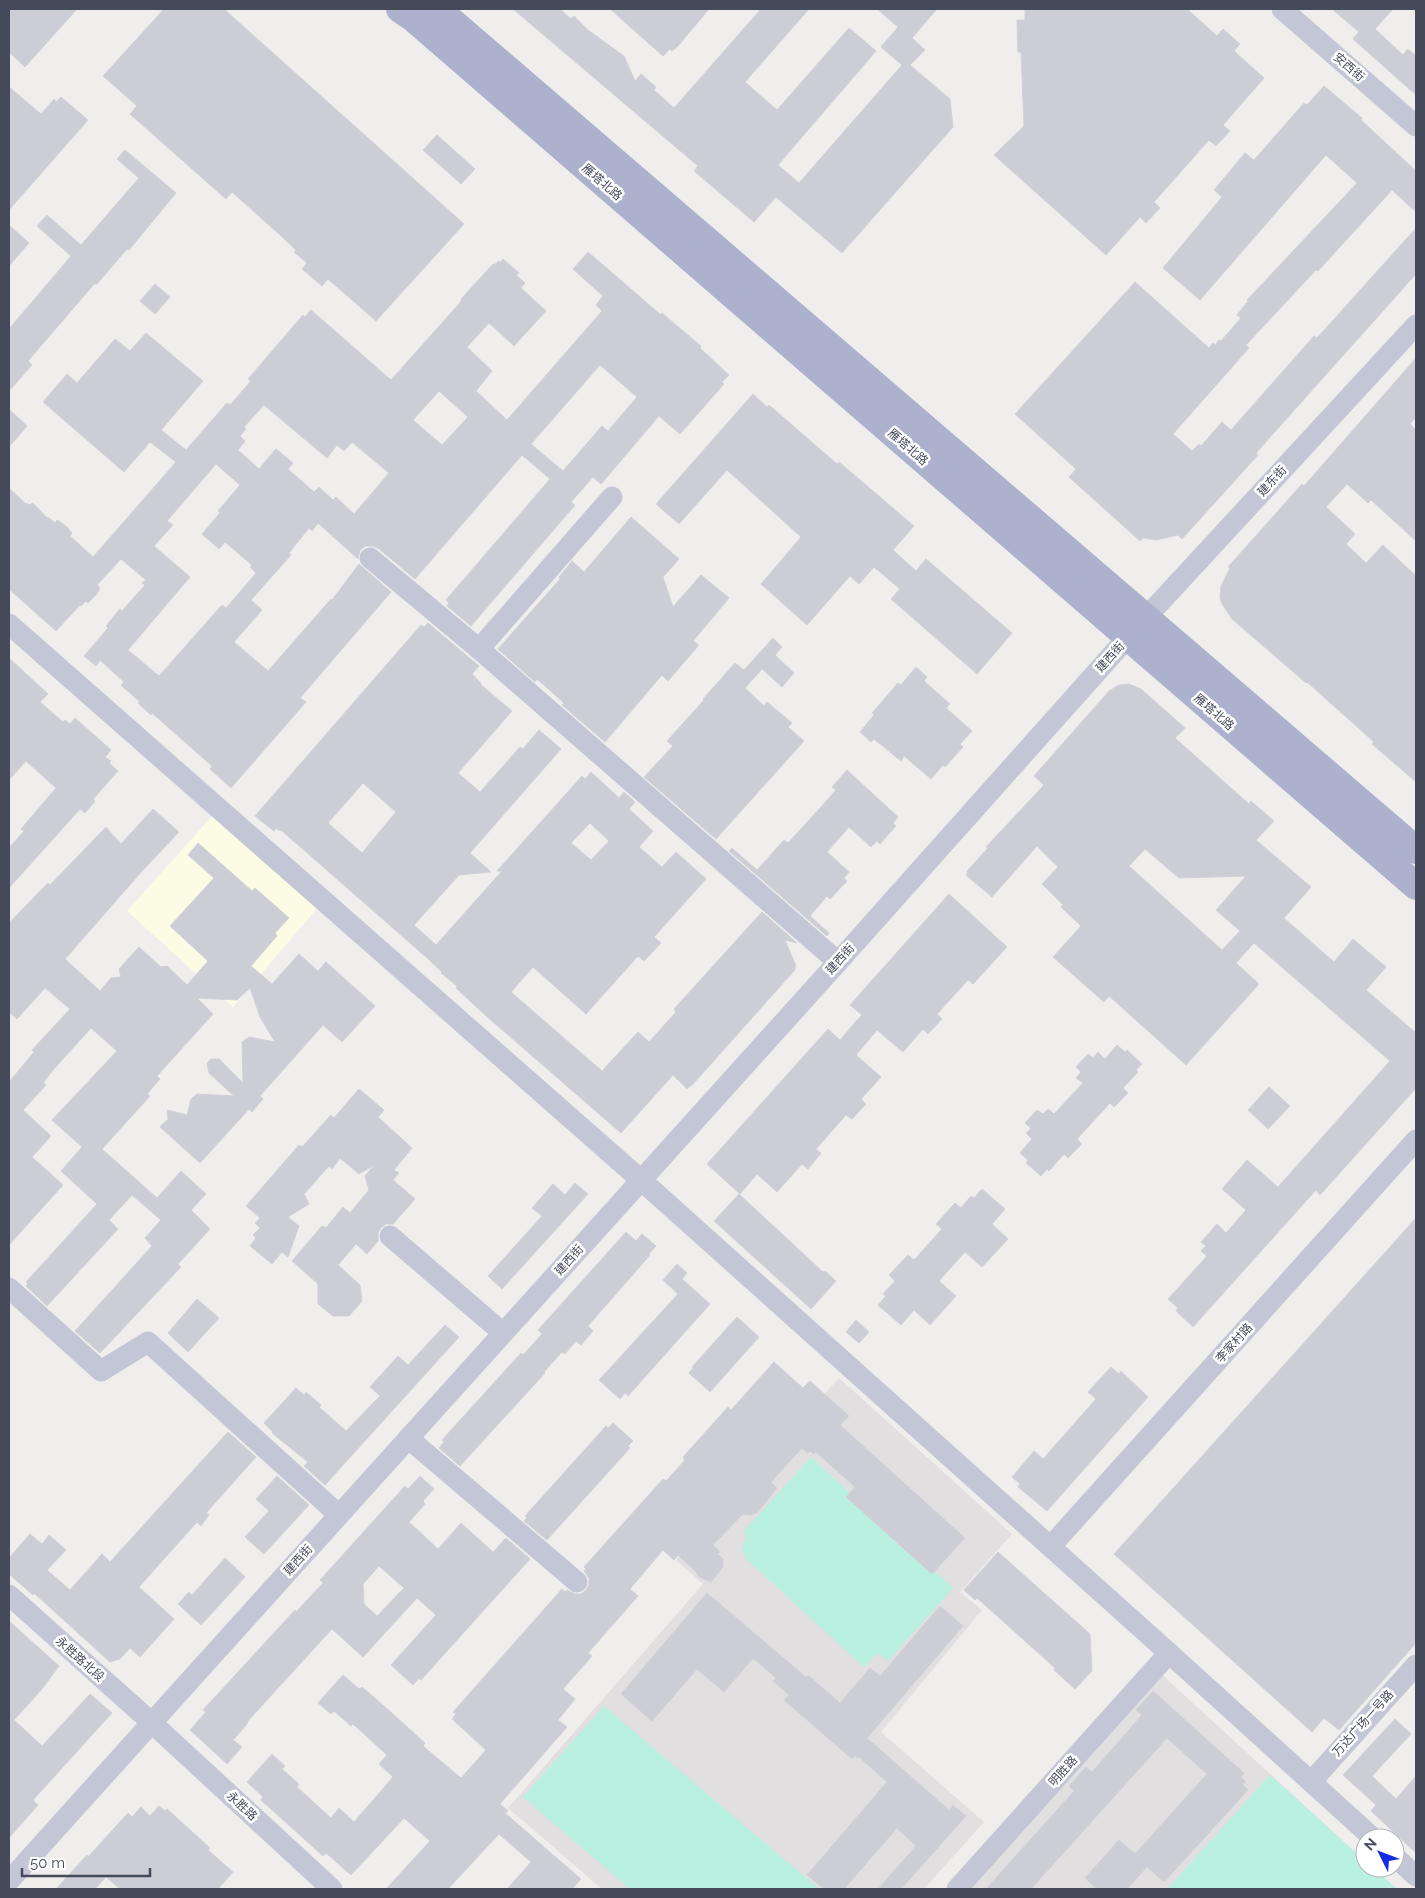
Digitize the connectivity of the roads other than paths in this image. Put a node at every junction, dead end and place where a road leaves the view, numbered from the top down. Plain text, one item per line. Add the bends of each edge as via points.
1 (400, 9) edge
2 (437, 9) edge
3 (1282, 9) edge
4 (1416, 126) edge
5 (1416, 325) edge
6 (612, 497) dead end
7 (370, 558) dead end
8 (1146, 617) junction
9 (9, 624) edge
10 (1128, 638) junction
11 (479, 649) junction
12 (1416, 850) edge
13 (1416, 886) edge
14 (838, 962) junction
15 (1416, 1140) edge
16 (641, 1180) junction
17 (390, 1236) dead end
18 (9, 1288) edge
19 (503, 1333) junction
20 (408, 1438) junction
21 (339, 1514) junction
22 (1051, 1546) junction
23 (577, 1582) dead end
24 (9, 1595) edge
25 (1170, 1653) junction
26 (1416, 1665) edge
27 (151, 1722) junction
28 (1311, 1782) junction
29 (1362, 1828) edge
30 (1405, 1866) edge
31 (1416, 1876) edge
32 (9, 1880) edge
33 (332, 1889) edge
34 (957, 1889) edge

1 - 10 main road, 雁塔北路
2 - 8 main road, 雁塔北路
3 - 4 street, 安西街
5 - 8 street, 建东街
6 - 11 street
7 - 11 street
8 - 10 street, 建东街
8 - 12 main road, 雁塔北路
9 - 16 street
10 - 13 main road, 雁塔北路
10 - 14 street, 建西街
11 - 14 street
14 - 16 street, 建西街
15 - 22 street, 李家村路
16 - 19 street, 建西街
16 - 22 street
17 - 19 street
18 - 21 street via 101,1371 148,1342
19 - 20 street, 建西街
20 - 21 street, 建西街
20 - 23 street
21 - 27 street, 建西街
22 - 25 street
24 - 27 street, 永胜路北段
25 - 28 street
25 - 34 street, 明胜路
26 - 28 street, 万达广场一号路
27 - 32 street, 建西街
27 - 33 street, 永胜路
28 - 29 street
30 - 31 street

